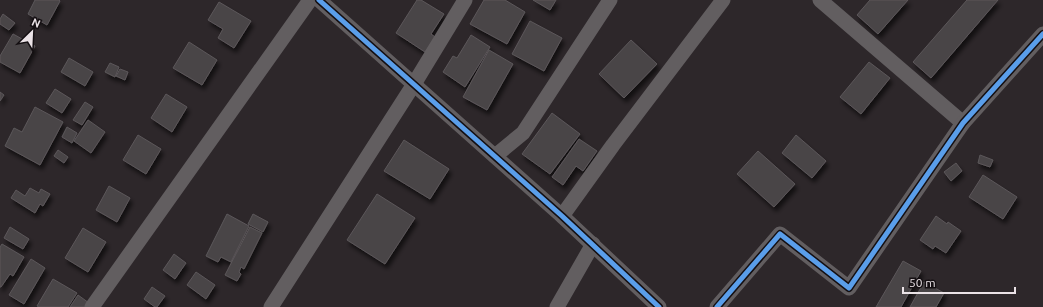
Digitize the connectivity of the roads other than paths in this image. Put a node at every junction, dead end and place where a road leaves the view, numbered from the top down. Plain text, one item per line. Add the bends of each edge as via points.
1 (310, 0) edge
2 (319, 0) edge
3 (466, 0) edge
4 (610, 0) edge
5 (723, 0) edge
6 (820, 0) edge
7 (1043, 34) edge
8 (414, 84) junction
9 (963, 123) junction
10 (495, 156) junction
11 (562, 216) junction
12 (593, 244) junction
13 (92, 307) edge
14 (271, 307) edge
15 (557, 307) edge
16 (659, 307) edge
17 (717, 307) edge

1 - 13 street
2 - 8 street
3 - 8 street
4 - 10 street via 523,134
5 - 11 street
6 - 9 street
7 - 9 street
8 - 10 street
8 - 14 street
9 - 17 street via 849,288 780,234
10 - 11 street
11 - 12 street
12 - 15 street
12 - 16 street

